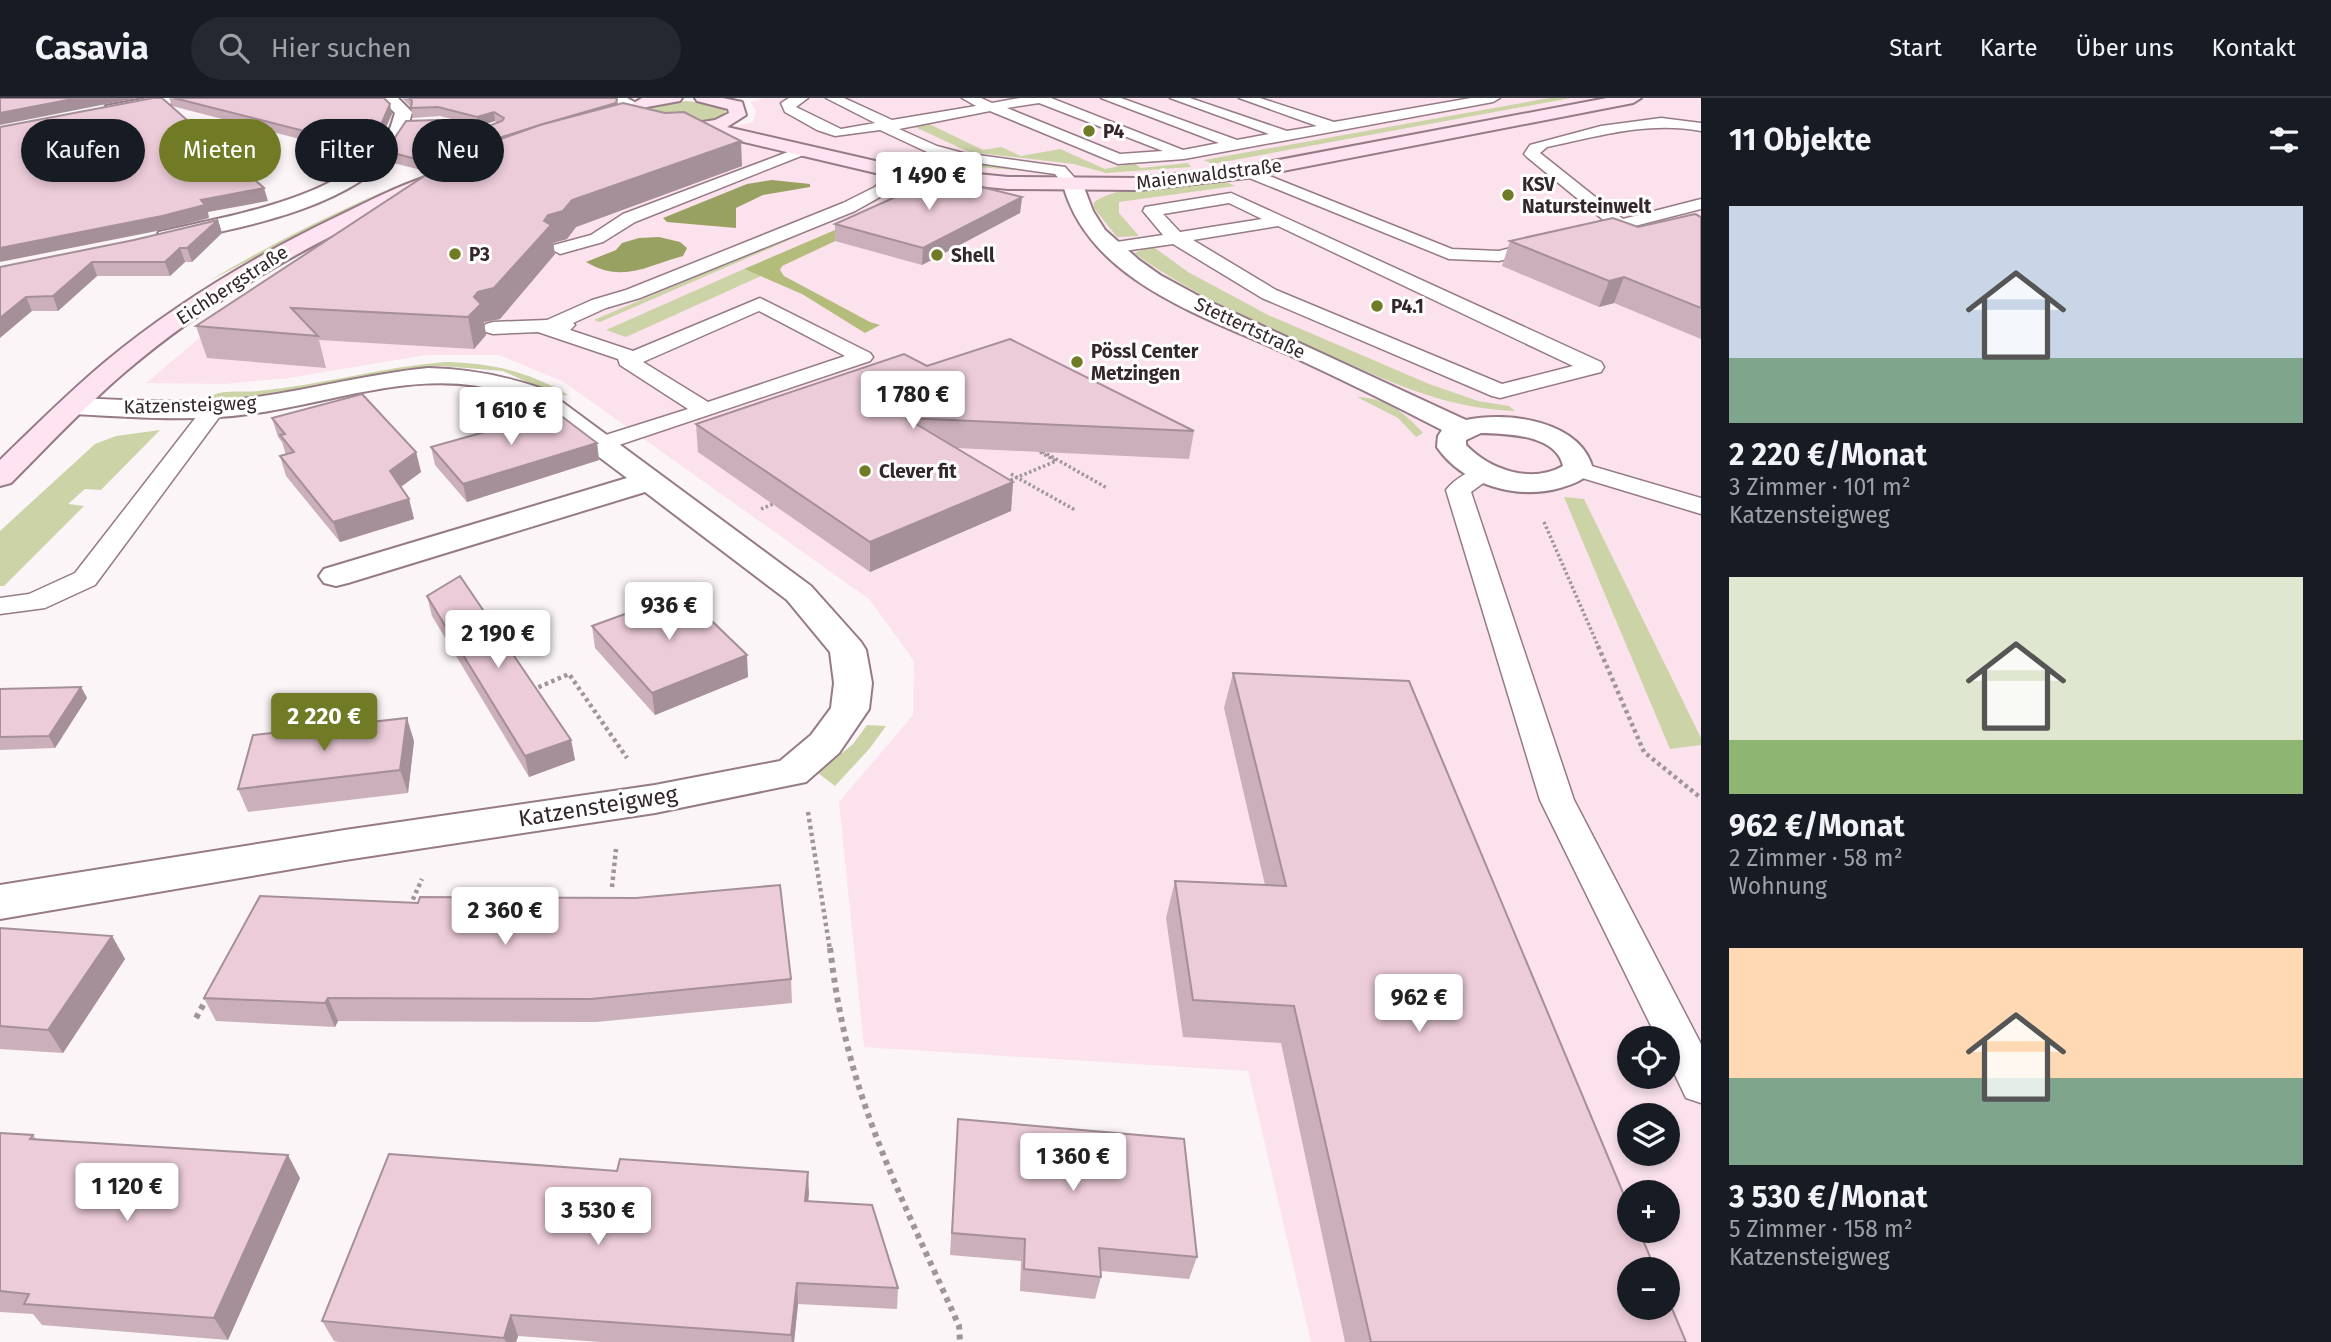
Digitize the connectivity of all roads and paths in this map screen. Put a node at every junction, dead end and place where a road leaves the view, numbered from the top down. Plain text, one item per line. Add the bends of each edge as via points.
1 (173, 98) edge
2 (388, 98) edge
3 (611, 98) edge
4 (662, 98) edge
5 (674, 98) edge
6 (703, 98) edge
7 (801, 98) edge
8 (833, 98) edge
9 (969, 98) edge
10 (1041, 98) edge
11 (1108, 98) edge
12 (1177, 98) edge
13 (1245, 98) edge
14 (1449, 98) edge
15 (1493, 98) edge
16 (1633, 98) edge
17 (1394, 101) dead end
18 (1466, 103) junction
19 (733, 107) edge
20 (922, 107) dead end
21 (991, 107) junction
22 (1354, 110) dead end
23 (1425, 110) junction
24 (91, 114) edge
25 (942, 116) junction
26 (1380, 118) junction
27 (886, 125) junction
28 (702, 127) junction
29 (1334, 127) junction
30 (1701, 127) edge
31 (675, 128) edge
32 (1286, 135) junction
33 (1236, 144) junction
34 (792, 148) junction
35 (1184, 154) junction
36 (897, 172) junction
37 (1247, 172) junction
38 (433, 182) edge
39 (1073, 185) junction
40 (1701, 204) edge
41 (1279, 222) junction
42 (1620, 225) junction
43 (1175, 238) junction
44 (152, 241) edge
45 (1110, 248) junction
46 (559, 249) edge
47 (634, 294) junction
48 (571, 324) junction
49 (493, 328) edge
50 (545, 328) junction
51 (641, 355) junction
52 (74, 406) junction
53 (215, 408) junction
54 (705, 410) junction
55 (1463, 429) junction
56 (601, 444) junction
57 (1578, 469) junction
58 (1485, 473) junction
59 (1011, 474) dead end
60 (0, 477) edge
61 (1017, 477) junction
62 (649, 481) junction
63 (1527, 482) junction
64 (1002, 483) edge
65 (1107, 488) dead end
66 (1701, 506) edge
67 (1074, 510) dead end
68 (336, 576) dead end
69 (0, 606) edge
70 (523, 694) edge
71 (792, 772) junction
72 (1701, 798) edge
73 (655, 799) junction
74 (0, 902) edge
75 (209, 994) edge
76 (196, 1018) dead end
77 (1701, 1084) edge
78 (960, 1342) edge

1 - 24 street
2 - 44 street via 404,112 406,125 375,160 329,188 233,223
3 - 4 street via 629,122
4 - 5 street
6 - 19 street
7 - 27 lane via 789,103 790,109 840,133
8 - 27 lane
9 - 21 lane
10 - 21 lane
10 - 35 lane
11 - 33 lane
12 - 32 lane
13 - 29 lane
14 - 18 lane
15 - 18 lane
16 - 37 street, Maienwaldstraße
17 - 23 lane
18 - 23 lane
19 - 28 street
19 - 34 street, Maienwaldstraße
20 - 25 lane
21 - 25 lane
21 - 35 lane via 1118,159
22 - 26 lane
23 - 26 lane
25 - 27 lane
26 - 29 lane
27 - 39 lane via 932,149 962,157 1059,170
28 - 31 street
28 - 34 street, Maienwaldstraße
29 - 32 lane
30 - 42 lane via 1647,122 1535,148 1532,155
32 - 33 lane
33 - 35 lane
34 - 36 street, Maienwaldstraße
34 - 46 lane via 629,218 614,233
36 - 39 street, Maienwaldstraße
36 - 47 lane via 881,190 849,207
37 - 39 street, Maienwaldstraße via 1189,180
37 - 42 lane via 1449,254 1499,256
38 - 52 street, Eichbergstraße via 335,222 265,261 131,354
39 - 45 street, Stettertstraße via 1079,209
40 - 42 lane
41 - 43 lane
41 - 43 lane via 1231,198 1151,211
41 - 43 lane via 1593,367 1500,391 1269,294
43 - 45 lane
45 - 55 street, Stettertstraße via 1201,307
47 - 48 lane via 613,308
47 - 50 lane
48 - 50 lane
48 - 51 lane
49 - 50 lane
50 - 51 lane
51 - 54 lane via 628,361
51 - 54 lane via 760,304 863,357
52 - 53 street, Katzensteigweg
52 - 60 street, Eichbergstraße
53 - 56 street, Katzensteigweg via 296,399 404,377 468,375 536,396
53 - 69 lane via 85,579 35,602
54 - 56 lane
55 - 57 street via 1504,425 1551,437 1574,453
55 - 58 street via 1452,436 1451,447 1459,458
56 - 62 street, Katzensteigweg
57 - 63 street via 1568,478
57 - 66 lane
58 - 63 street
58 - 77 lane via 1458,490 1557,800
59 - 61 path
61 - 64 path
61 - 65 path via 1056,461 1040,450
61 - 67 path
62 - 68 street
62 - 71 street, Katzensteigweg via 799,593 848,650 853,683 850,709 825,744
63 - 72 path via 1644,752
70 - 73 path via 569,674
71 - 73 street, Katzensteigweg
71 - 78 path via 808,812 841,1019 868,1112 959,1326
73 - 74 street, Katzensteigweg
75 - 76 path

